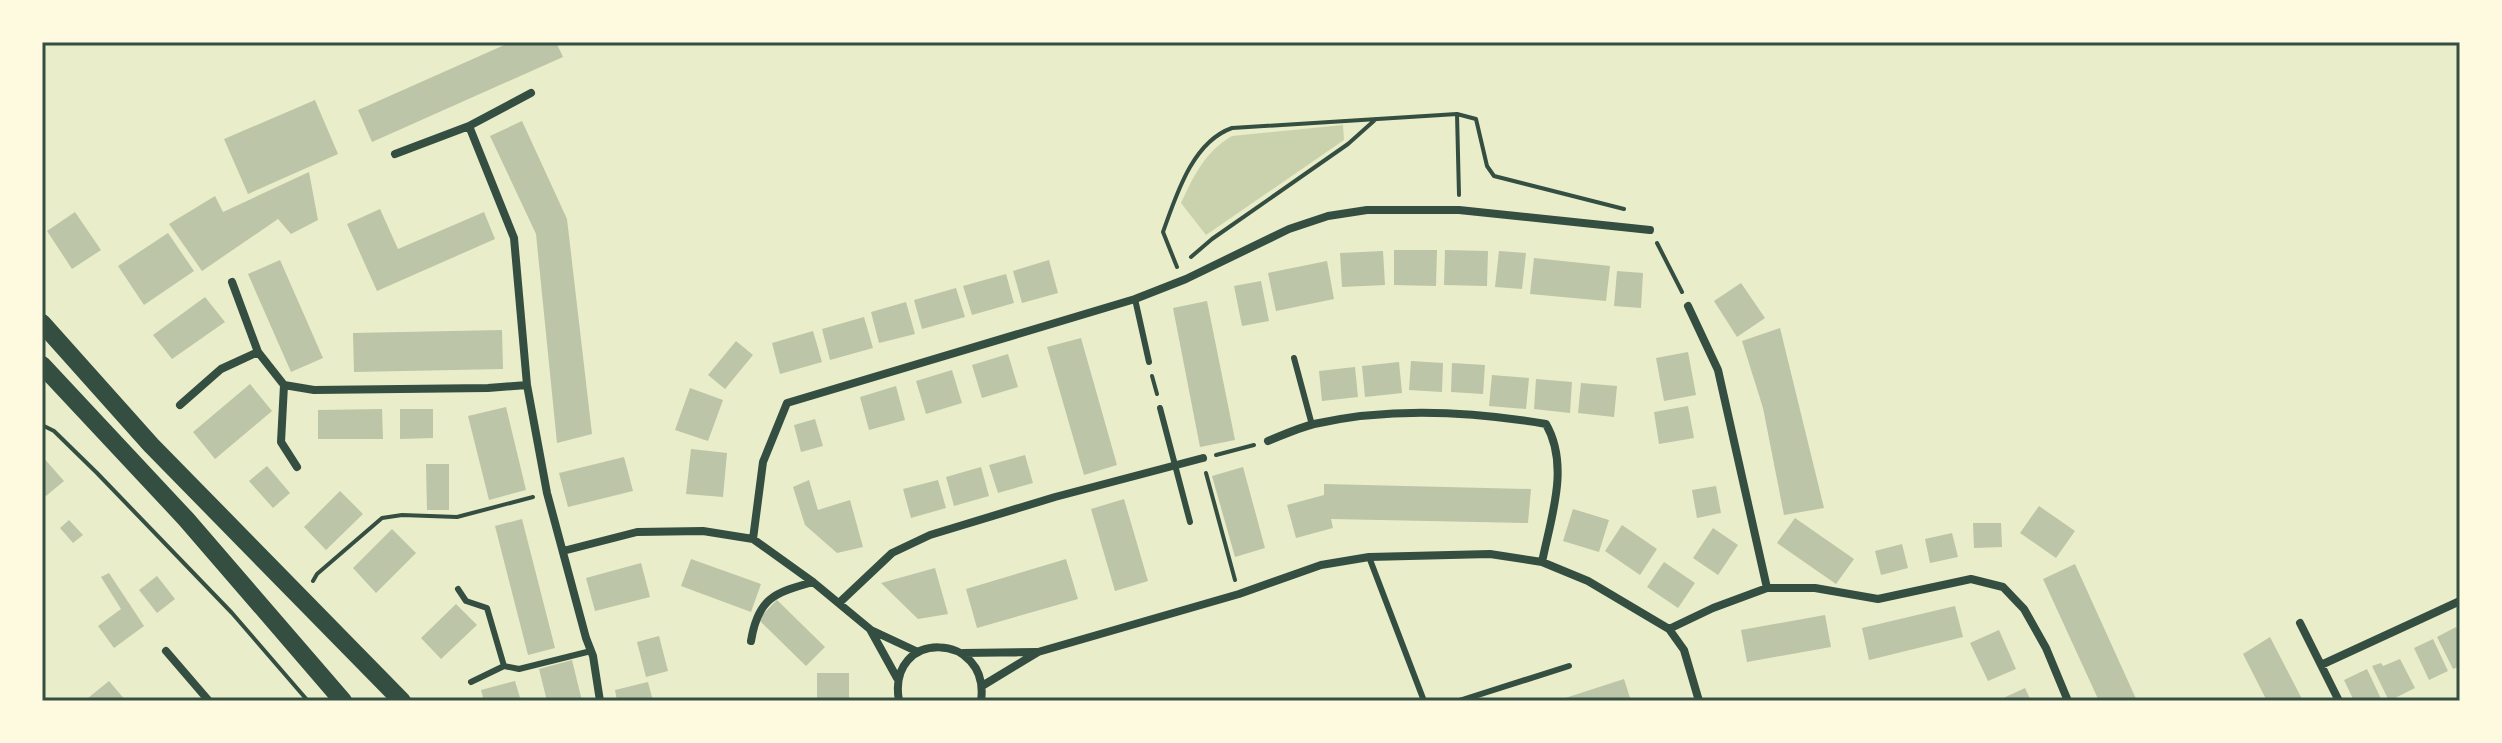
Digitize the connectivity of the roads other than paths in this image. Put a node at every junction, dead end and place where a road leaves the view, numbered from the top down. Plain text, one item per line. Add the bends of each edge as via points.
1 (531, 93) dead end
2 (469, 126) junction
3 (395, 154) dead end
4 (1650, 230) road end
5 (232, 282) dead end
6 (1135, 299) junction
7 (1688, 306) road end
8 (42, 323) edge
9 (258, 352) junction
10 (1294, 358) dead end
11 (1149, 362) road end
12 (42, 365) edge
13 (284, 385) junction
14 (527, 385) junction
15 (180, 405) dead end
16 (1160, 408) road end
17 (1312, 425) junction
18 (1268, 441) road end
19 (1203, 458) road end
20 (297, 467) dead end
21 (1174, 467) junction
22 (1190, 522) dead end
23 (753, 539) junction
24 (563, 551) junction
25 (1369, 557) junction
26 (1542, 562) junction
27 (813, 582) junction
28 (1767, 588) junction
29 (458, 589) dead end
30 (2460, 601) edge
31 (839, 603) junction
32 (2300, 623) dead end
33 (1669, 629) junction
34 (871, 630) junction
35 (751, 641) dead end
36 (166, 651) dead end
37 (591, 651) junction
38 (918, 652) junction
39 (1038, 652) junction
40 (962, 653) junction
41 (2321, 665) junction
42 (504, 666) junction
43 (1569, 666) dead end
44 (897, 678) junction
45 (471, 682) dead end
46 (982, 686) junction
47 (981, 700) edge
48 (209, 701) edge
49 (343, 701) edge
50 (402, 701) edge
51 (600, 701) edge
52 (899, 701) edge
53 (1424, 701) edge
54 (1459, 701) edge
55 (1699, 701) edge
56 (2068, 701) edge
57 (2339, 701) edge

1 - 2 street
2 - 3 street
2 - 14 street via 514,238
4 - 6 street via 1459,210 1367,210 1289,229
5 - 9 street
6 - 11 lane
6 - 23 street via 787,403 763,462
7 - 28 street via 1718,370
8 - 50 main road via 151,445
9 - 13 street
9 - 15 street via 221,369
10 - 17 lane
12 - 49 main road via 186,519
13 - 14 street via 330,390
13 - 20 street via 281,442
14 - 24 street
16 - 21 lane
17 - 18 street
17 - 26 street via 1378,413 1442,413 1546,424 1554,438 1559,482
19 - 21 street
21 - 22 lane
21 - 31 street via 930,535 892,553
23 - 24 street via 703,531 637,532
23 - 27 street
24 - 37 street
25 - 26 street via 1490,554
25 - 39 street via 1321,565
25 - 53 lane
26 - 33 street via 1588,581
27 - 31 street
27 - 35 street via 777,592 762,606
28 - 33 street
28 - 56 street via 1815,588 1878,599 1971,579 2003,587 2024,609
29 - 42 lane via 466,601 487,608
30 - 41 street
31 - 34 street
32 - 41 street
33 - 55 street via 1684,650
34 - 38 street
34 - 44 street
36 - 48 street
37 - 42 lane via 519,669
37 - 51 street
38 - 40 street via 939,647
38 - 44 street
39 - 40 street
39 - 46 street
40 - 46 street via 977,670
41 - 57 street
42 - 45 lane
43 - 54 lane
44 - 52 street
46 - 47 street

